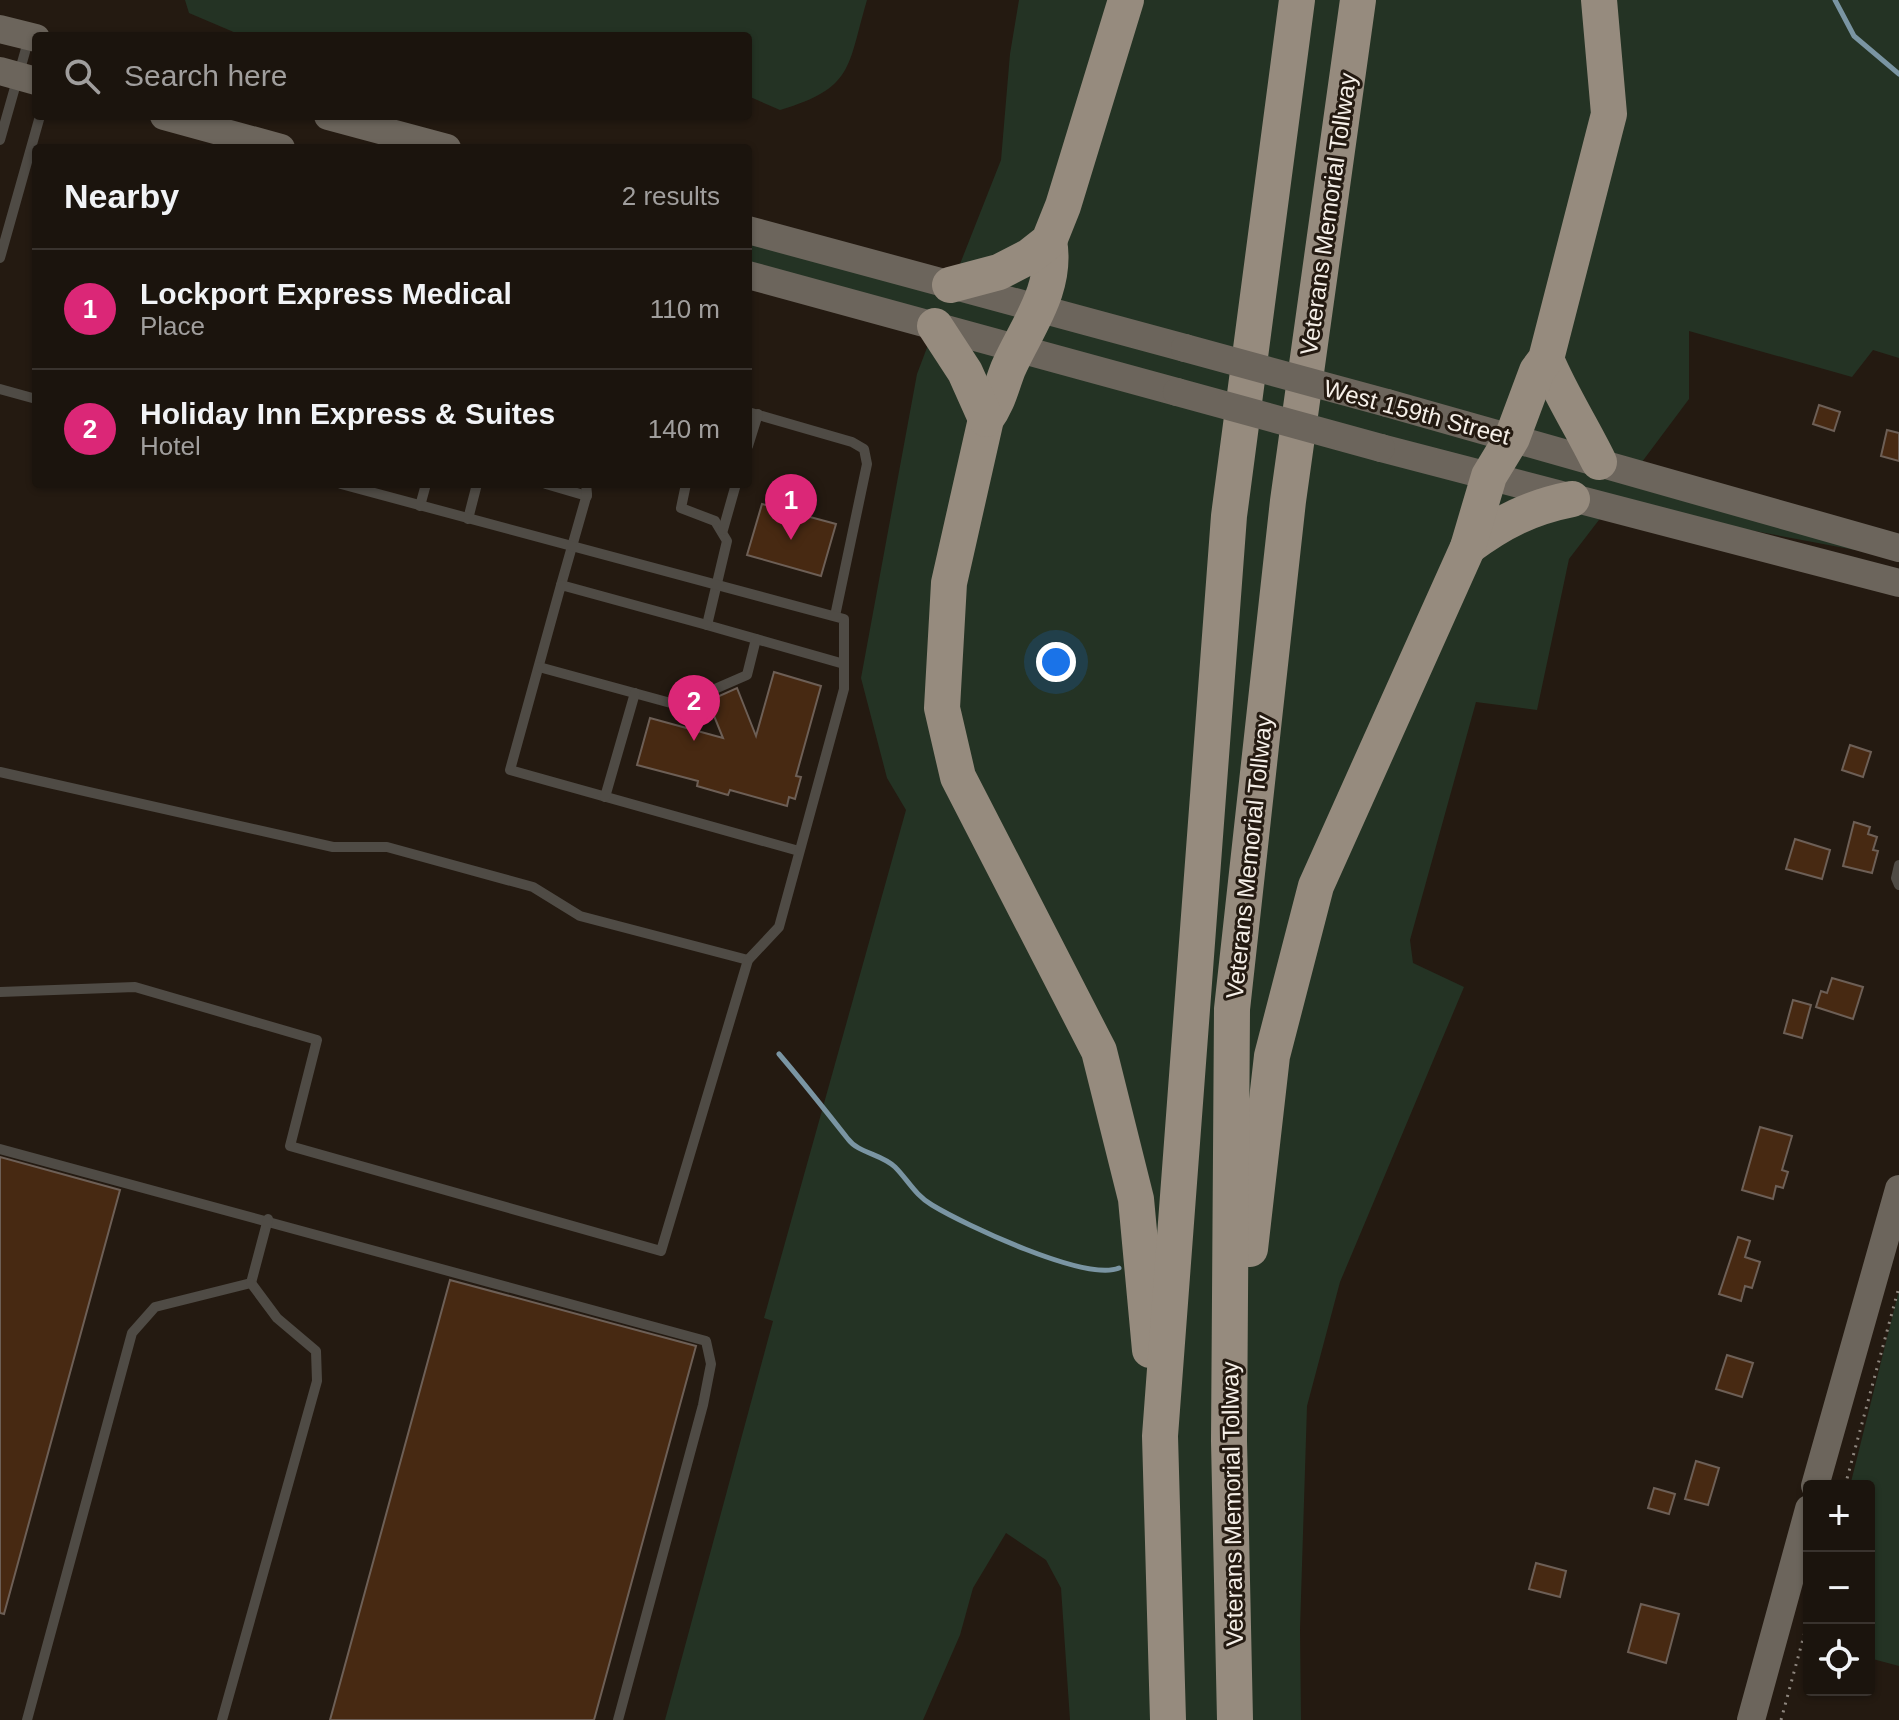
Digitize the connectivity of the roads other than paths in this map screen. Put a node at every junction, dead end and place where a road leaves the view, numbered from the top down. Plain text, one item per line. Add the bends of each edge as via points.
1 (1126, 0) edge
2 (1297, 0) edge
3 (1358, 0) edge
4 (1599, 0) edge
5 (0, 29) edge
6 (32, 37) edge
7 (32, 40) edge
8 (18, 76) edge
9 (39, 120) edge
10 (179, 120) edge
11 (343, 120) edge
12 (0, 140) edge
13 (32, 144) edge
14 (32, 144) edge
15 (266, 144) edge
16 (432, 144) edge
17 (752, 231) edge
18 (1049, 241) junction
19 (0, 258) edge
20 (752, 276) edge
21 (950, 285) junction
22 (1040, 309) junction
23 (935, 326) junction
24 (1019, 348) junction
25 (1546, 359) junction
26 (0, 389) edge
27 (32, 398) edge
28 (753, 413) edge
29 (986, 419) junction
30 (1512, 438) junction
31 (1599, 462) junction
32 (1489, 476) junction
33 (355, 488) edge
34 (425, 488) edge
35 (476, 488) edge
36 (560, 488) edge
37 (586, 488) edge
38 (685, 488) edge
39 (735, 488) edge
40 (587, 496) junction
41 (1572, 499) junction
42 (420, 506) junction
43 (468, 519) junction
44 (723, 530) junction
45 (573, 547) junction
46 (1468, 547) junction
47 (1899, 548) edge
48 (1899, 583) edge
49 (561, 585) junction
50 (718, 585) junction
51 (835, 616) junction
52 (707, 625) junction
53 (756, 639) junction
54 (844, 664) junction
55 (539, 667) junction
56 (635, 693) junction
57 (0, 772) edge
58 (605, 797) junction
59 (799, 851) junction
60 (1899, 865) edge
61 (1899, 885) edge
62 (748, 960) junction
63 (0, 992) edge
64 (0, 1149) edge
65 (1899, 1189) edge
66 (268, 1219) junction
67 (251, 1283) junction
68 (1229, 1441) junction
69 (1161, 1475) junction
70 (1817, 1480) edge
71 (1803, 1531) edge
72 (27, 1720) edge
73 (222, 1720) edge
74 (618, 1720) edge
75 (1168, 1720) edge
76 (1235, 1720) edge
77 (1751, 1720) edge

1 - 18 highway
2 - 69 highway, Veterans Memorial Tollway via 1229,516
3 - 68 highway, Veterans Memorial Tollway via 1288,501 1232,1009
4 - 25 highway via 1609,114
5 - 6 main road
7 - 8 lane
8 - 12 lane
9 - 14 lane
10 - 15 main road
11 - 16 main road
13 - 19 lane
17 - 21 main road, West 159th Street
18 - 21 highway via 999,272
18 - 22 highway
20 - 23 main road, West 159th Street
21 - 22 main road, West 159th Street
22 - 24 highway
22 - 30 main road, West 159th Street, bridge
23 - 24 main road, West 159th Street
23 - 29 highway via 965,372
24 - 29 highway
24 - 32 main road, West 159th Street, bridge
25 - 30 highway
25 - 31 highway via 1563,402
26 - 27 lane
28 - 51 lane via 864,449 867,464
29 - 69 highway via 949,583 942,708 958,777 1099,1051 1136,1199
30 - 31 main road, West 159th Street
30 - 32 highway
31 - 47 main road, West 159th Street
32 - 41 main road, West 159th Street
32 - 46 highway
33 - 42 lane
34 - 42 lane
35 - 43 lane
36 - 40 lane
37 - 40 lane
38 - 44 lane via 681,508 715,521
39 - 44 lane
40 - 45 lane
41 - 46 highway via 1528,510
41 - 48 main road, West 159th Street
42 - 43 lane
43 - 45 lane
44 - 50 lane via 727,541
45 - 49 lane
45 - 50 lane
46 - 68 highway via 1316,886 1272,1056
49 - 52 lane
49 - 55 lane
50 - 51 lane
50 - 52 lane
51 - 54 lane via 844,619
52 - 53 lane
53 - 54 lane
53 - 56 lane via 747,675 678,705
54 - 59 lane via 844,689
55 - 56 lane
55 - 58 lane via 510,770
56 - 58 lane
57 - 62 lane via 333,847 387,847 533,887 580,916
58 - 59 lane
59 - 62 lane via 779,927
60 - 61 lane
62 - 63 lane via 661,1251 290,1146 317,1040 135,987
64 - 66 lane
65 - 70 main road
66 - 67 lane
66 - 74 lane via 706,1341 711,1364 703,1405
67 - 72 lane via 155,1307 132,1333
67 - 73 lane via 277,1318 316,1351 317,1381
68 - 76 highway, Veterans Memorial Tollway
69 - 75 highway, Veterans Memorial Tollway
71 - 77 main road

